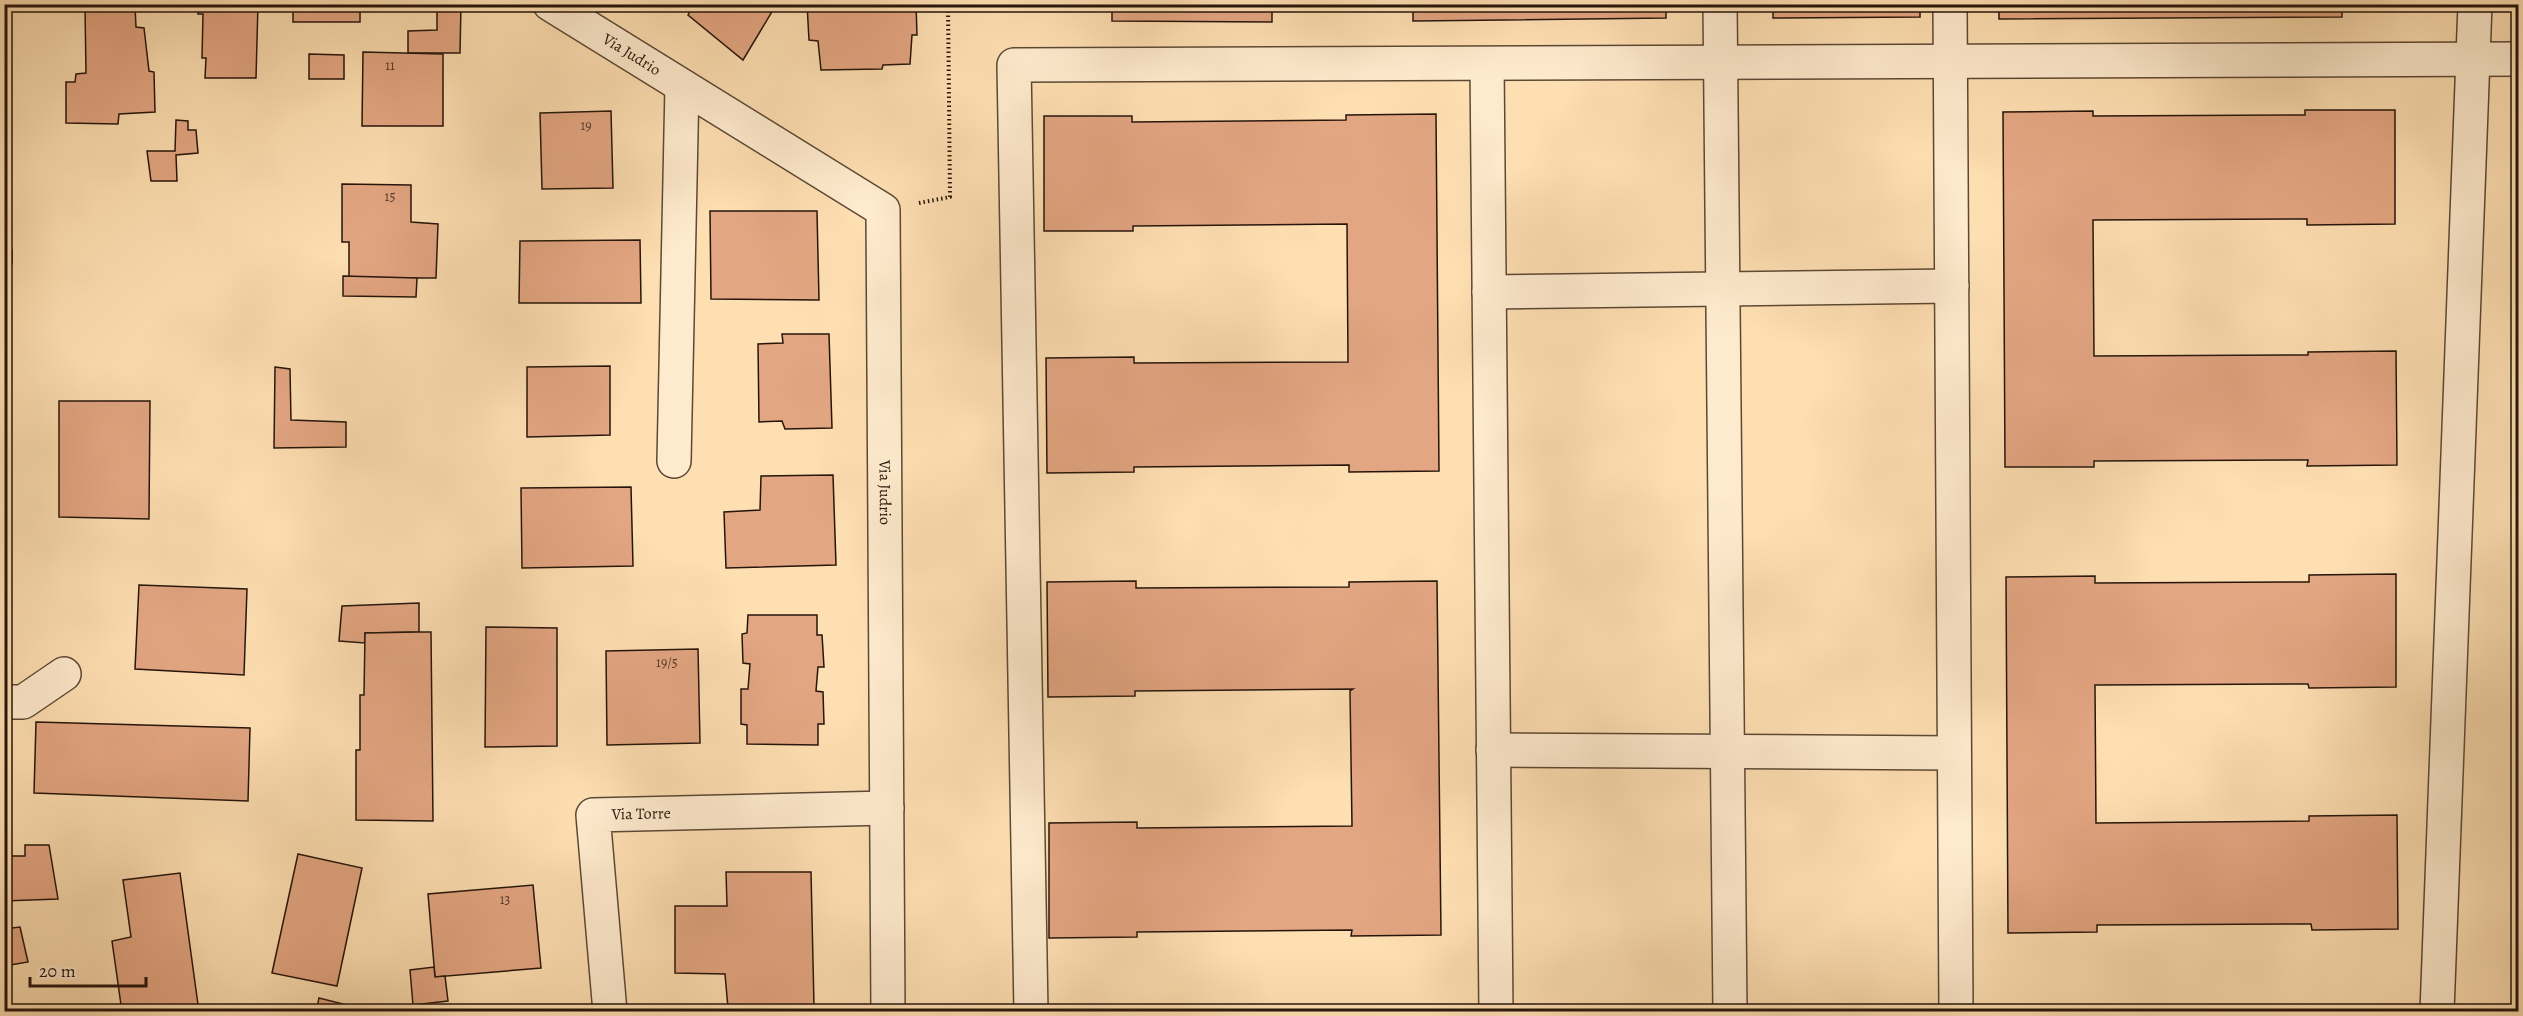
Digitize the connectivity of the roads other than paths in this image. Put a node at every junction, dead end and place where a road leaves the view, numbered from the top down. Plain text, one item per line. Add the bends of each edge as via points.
1 (550, 4) edge
2 (1720, 4) edge
3 (1950, 4) edge
4 (2475, 4) edge
5 (2518, 59) edge
6 (2472, 60) junction
7 (1951, 62) junction
8 (1720, 63) junction
9 (1486, 64) junction
10 (682, 86) junction
11 (1952, 286) junction
12 (1723, 288) junction
13 (1489, 292) junction
14 (674, 461) dead end
15 (64, 674) dead end
16 (4, 702) edge
17 (1493, 750) junction
18 (1727, 752) junction
19 (1954, 753) junction
20 (887, 808) junction
21 (610, 1011) edge
22 (888, 1011) edge
23 (1031, 1011) edge
24 (1496, 1011) edge
25 (1730, 1011) edge
26 (1956, 1011) edge
27 (2437, 1011) edge

1 - 10 street, Via Judrio
2 - 8 street
3 - 7 street
4 - 6 street
5 - 6 street
6 - 7 street
6 - 27 street
7 - 8 street
7 - 11 street
8 - 9 street
8 - 12 street
9 - 13 street
9 - 23 street via 1014,65
10 - 14 street
10 - 20 street, Via Judrio via 884,210
11 - 12 street
11 - 19 street
12 - 13 street
12 - 18 street
13 - 17 street
15 - 16 street via 23,702
17 - 18 street
17 - 24 street
18 - 19 street
18 - 25 street
19 - 26 street
20 - 21 street, Via Torre via 593,815
20 - 22 street, Via Judrio

